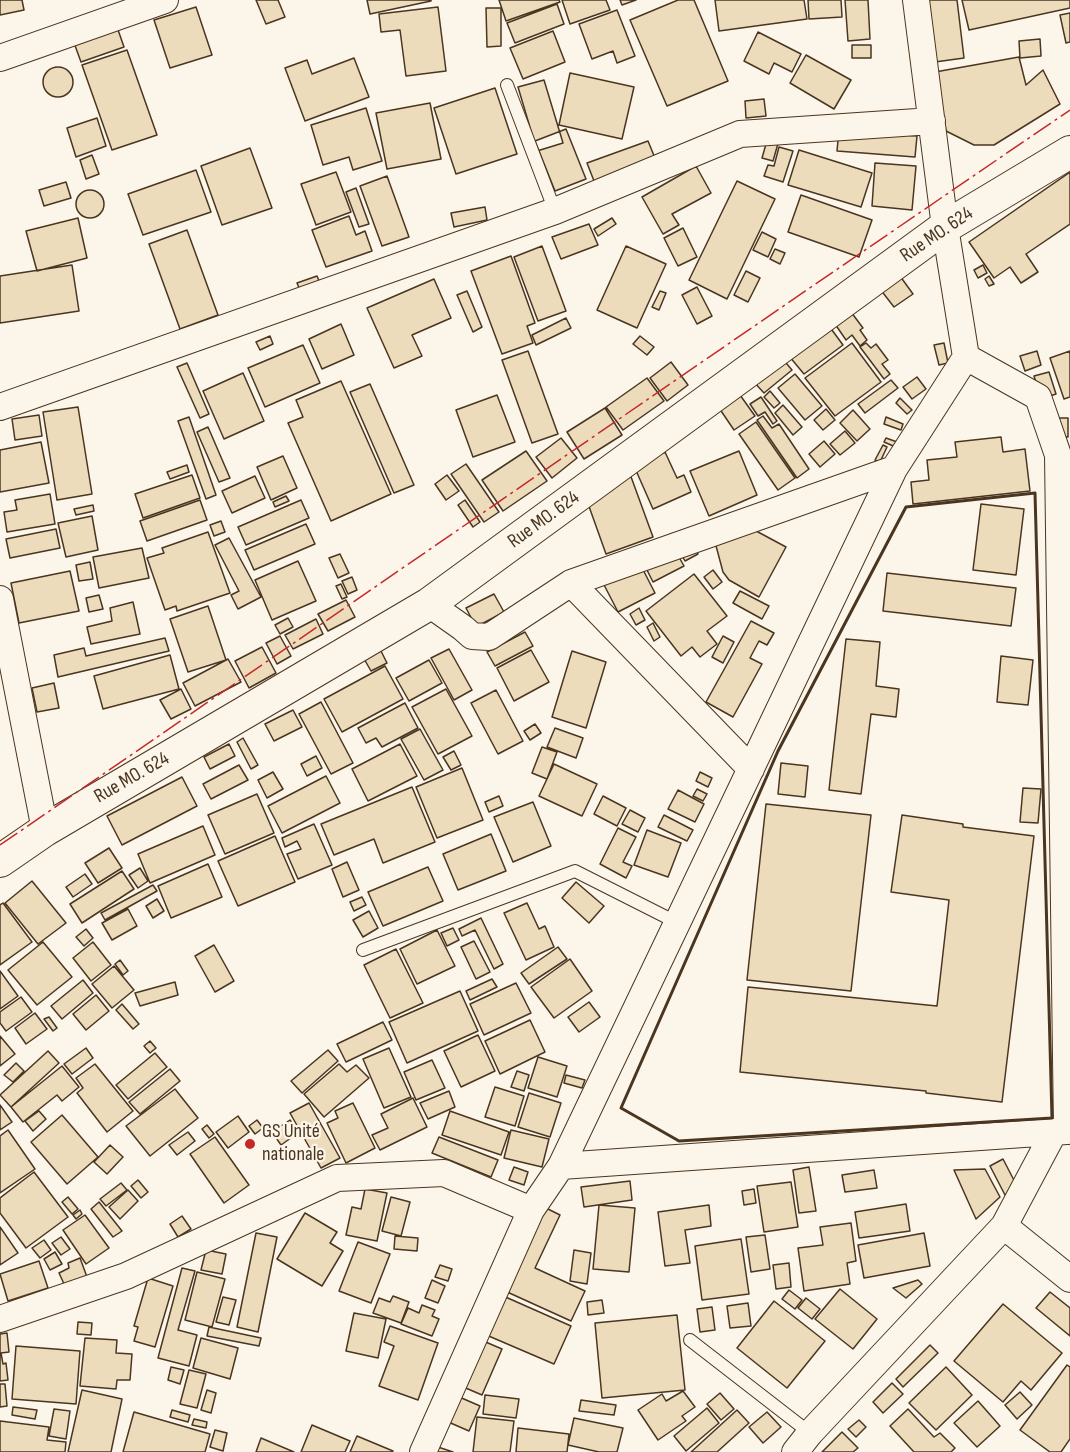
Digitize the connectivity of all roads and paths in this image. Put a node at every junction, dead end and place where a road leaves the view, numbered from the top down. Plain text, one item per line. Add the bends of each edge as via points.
1 (165, 0) edge
2 (916, 0) edge
3 (0, 58) edge
4 (507, 85) dead end
5 (932, 121) junction
6 (1070, 152) edge
7 (555, 211) junction
8 (945, 227) junction
9 (966, 357) junction
10 (0, 407) edge
11 (894, 469) junction
12 (571, 583) junction
13 (0, 599) edge
14 (429, 604) junction
15 (751, 769) junction
16 (45, 830) junction
17 (0, 861) edge
18 (678, 922) junction
19 (363, 950) dead end
20 (1064, 1131) edge
21 (561, 1166) junction
22 (531, 1210) junction
23 (1004, 1226) junction
24 (1070, 1279) edge
25 (0, 1319) edge
26 (690, 1340) dead end
27 (802, 1443) edge
28 (423, 1452) edge

1 - 3 street
2 - 5 street
4 - 7 lane
5 - 7 street via 740,134
5 - 8 street
6 - 8 street, Rue MO. 624
7 - 10 street
8 - 9 street
8 - 14 street, Rue MO. 624
9 - 11 street
9 - 20 street via 1038,397 1058,455
11 - 12 street
11 - 15 street
12 - 14 street via 489,637 472,636
12 - 15 street
13 - 16 street
14 - 16 street, Rue MO. 624
15 - 18 street
16 - 17 street, Rue MO. 624
18 - 19 lane via 575,871
18 - 21 street
20 - 21 street
20 - 23 street
21 - 22 street
22 - 25 street via 444,1173 337,1178 126,1276
22 - 28 street
23 - 24 street
23 - 27 street
26 - 27 lane

